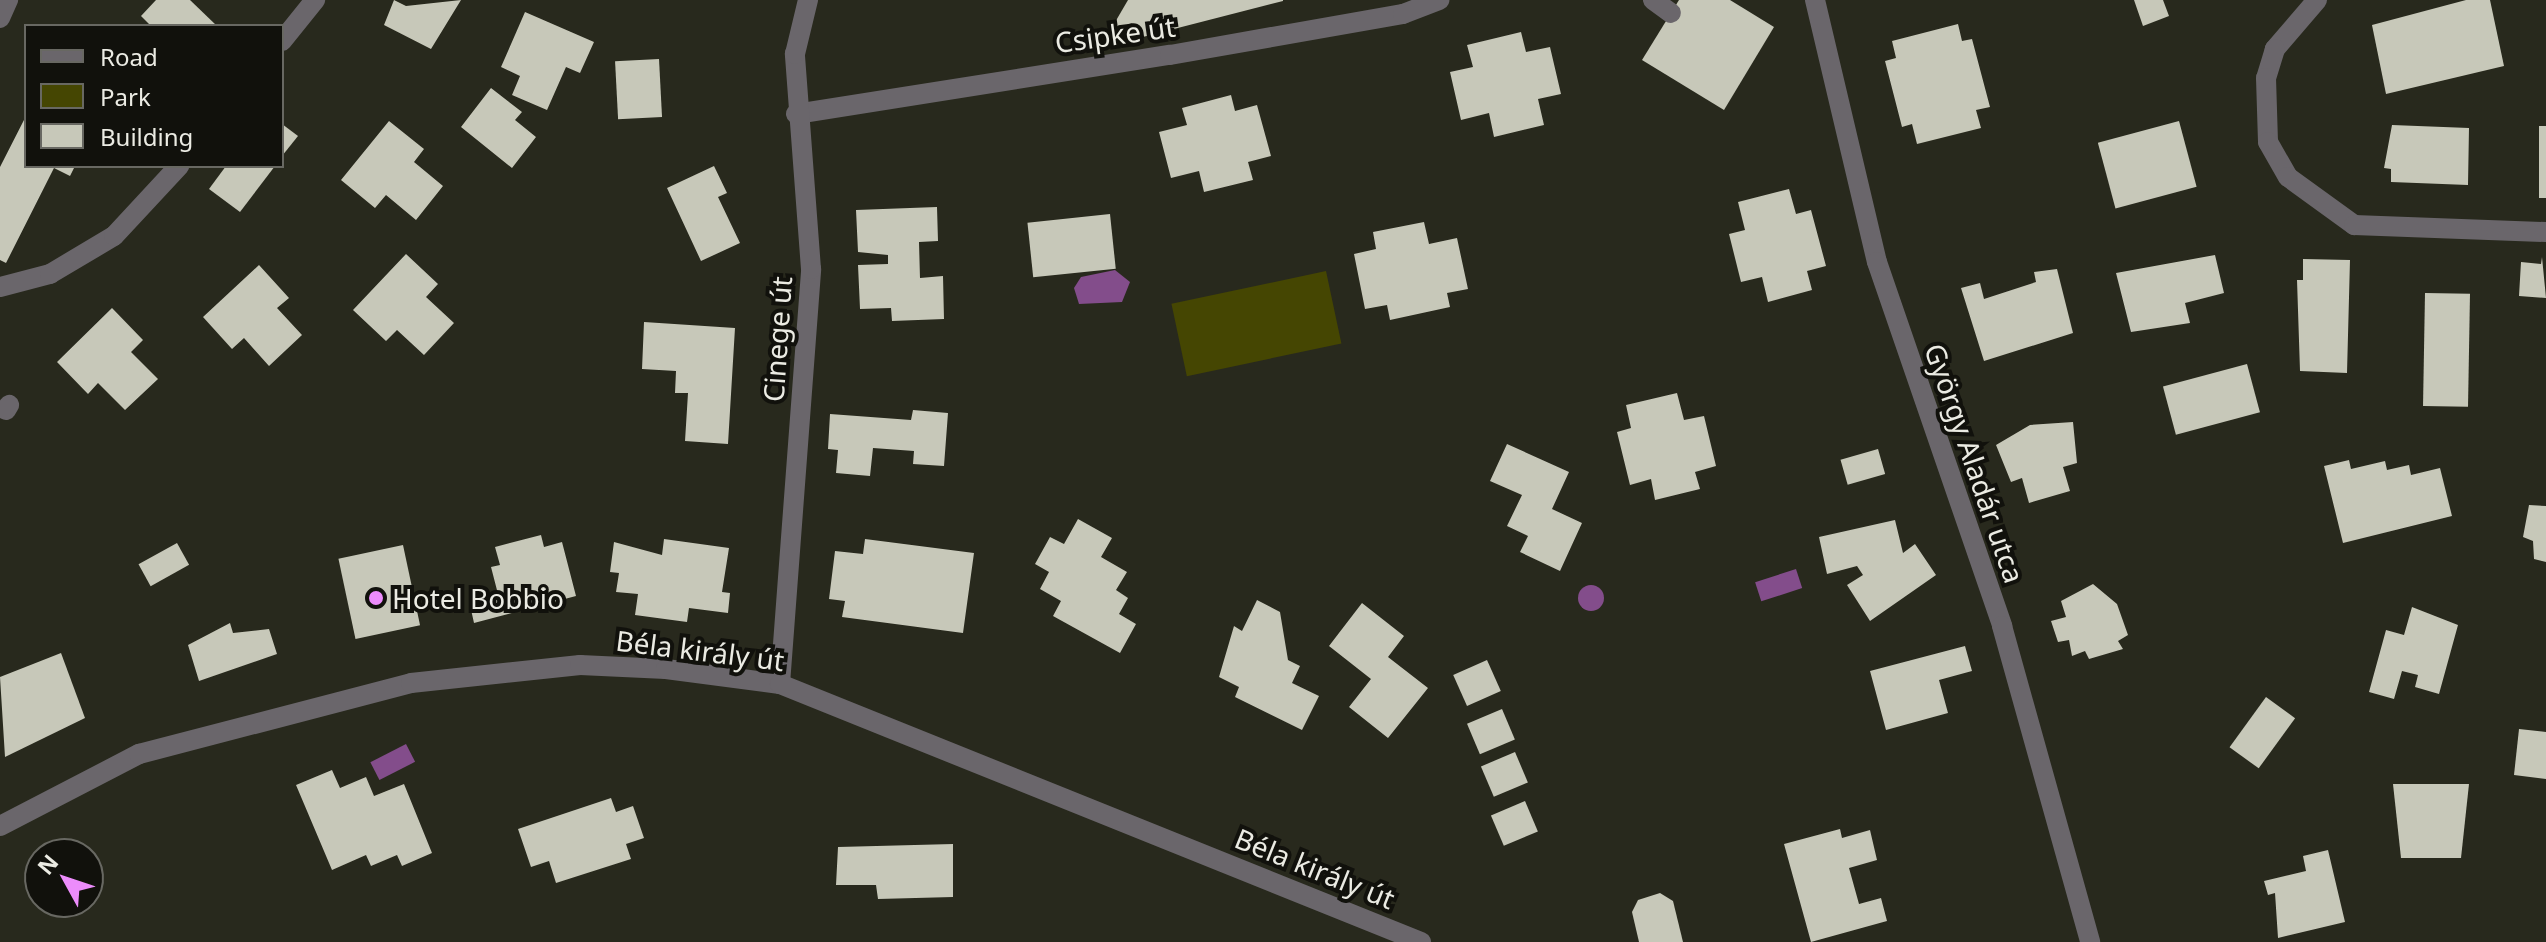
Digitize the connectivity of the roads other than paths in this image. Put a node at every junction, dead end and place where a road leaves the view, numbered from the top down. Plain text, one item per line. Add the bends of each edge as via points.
1 (8, 0) edge
2 (315, 0) edge
3 (808, 0) edge
4 (1439, 0) edge
5 (1653, 0) edge
6 (1815, 0) edge
7 (2317, 0) edge
8 (1671, 13) dead end
9 (0, 18) edge
10 (284, 39) edge
11 (796, 114) junction
12 (177, 168) edge
13 (2546, 232) edge
14 (0, 287) edge
15 (780, 684) junction
16 (0, 826) edge
17 (1421, 942) edge
18 (2090, 942) edge

1 - 9 street
2 - 10 street
3 - 11 street, Cinege út via 795,54
4 - 11 street, Csipke út via 1403,14
5 - 8 street
6 - 18 street, György Aladár utca via 1877,262 2002,626
7 - 13 street via 2275,49 2266,78 2268,142 2288,177 2354,225 2455,234
11 - 15 street, Cinege út via 811,269
12 - 14 street via 114,236 50,274
15 - 16 street, Béla király út via 580,665 411,683 139,754
15 - 17 street, Béla király út

